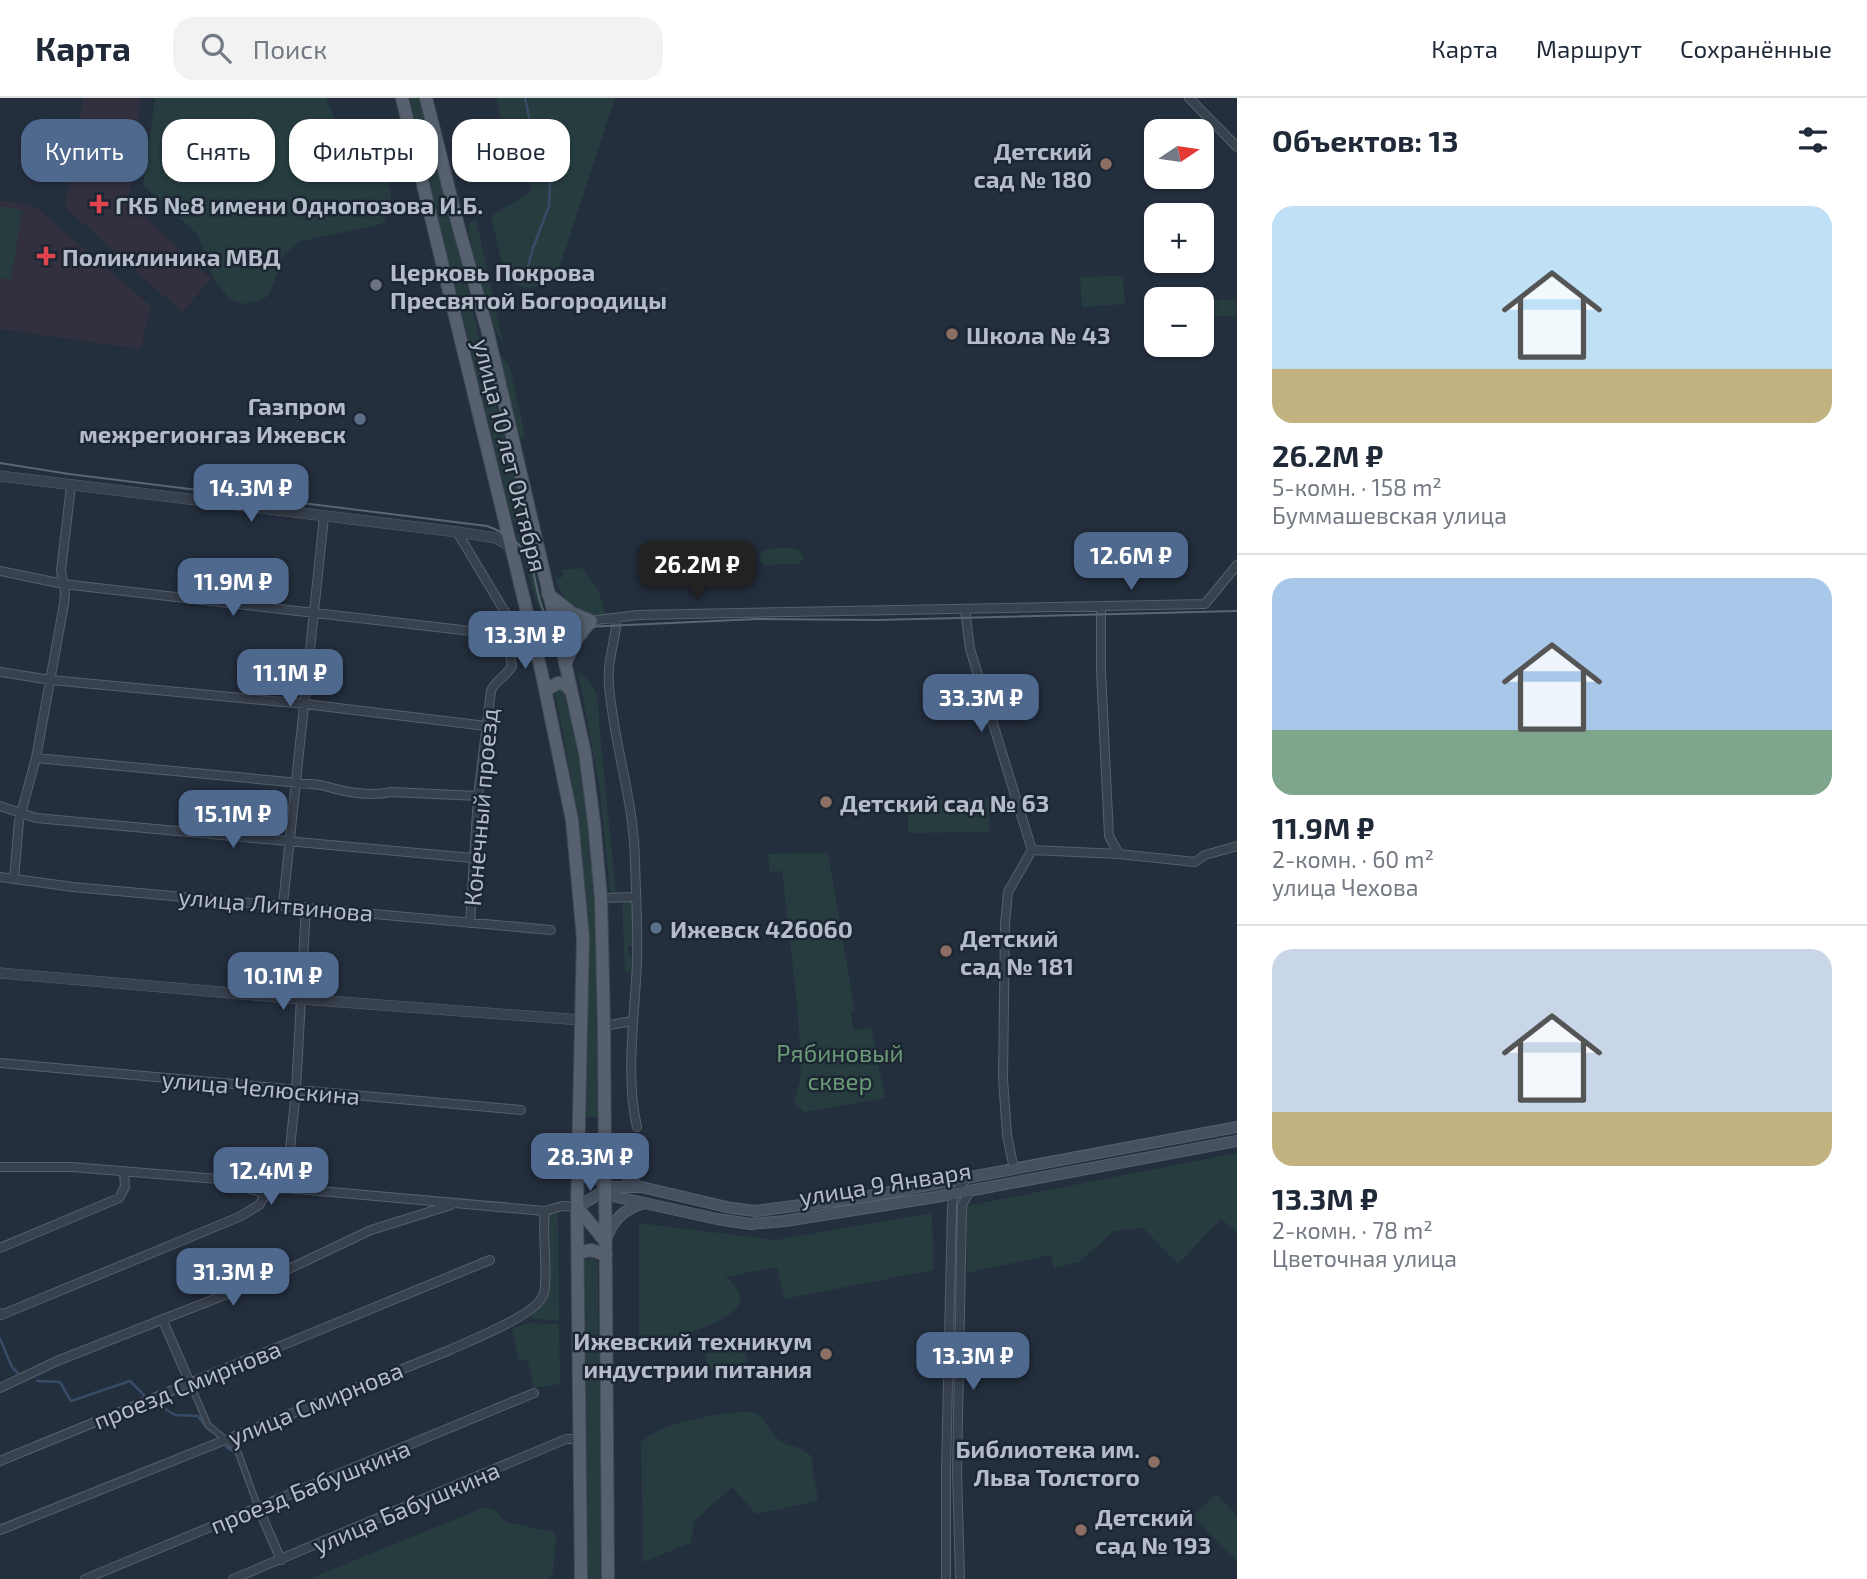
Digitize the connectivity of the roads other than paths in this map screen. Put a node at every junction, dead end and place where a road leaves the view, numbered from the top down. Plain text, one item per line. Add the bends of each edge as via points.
1 (402, 98) edge
2 (426, 98) edge
3 (1189, 98) edge
4 (1237, 147) edge
5 (0, 476) edge
6 (71, 486) junction
7 (324, 517) junction
8 (457, 532) junction
9 (511, 547) junction
10 (1237, 565) edge
11 (0, 571) edge
12 (63, 584) junction
13 (548, 594) junction
14 (1101, 608) junction
15 (965, 610) junction
16 (314, 612) junction
17 (527, 614) junction
18 (617, 618) junction
19 (591, 621) junction
20 (555, 625) junction
21 (531, 629) junction
22 (517, 632) junction
23 (565, 664) junction
24 (0, 672) edge
25 (51, 680) junction
26 (546, 690) junction
27 (571, 691) junction
28 (305, 704) junction
29 (486, 726) junction
30 (36, 758) junction
31 (295, 782) junction
32 (478, 796) junction
33 (0, 806) edge
34 (22, 812) junction
35 (289, 841) junction
36 (1237, 846) edge
37 (1032, 850) junction
38 (1119, 854) junction
39 (472, 858) junction
40 (0, 877) edge
41 (14, 878) junction
42 (635, 897) junction
43 (601, 898) junction
44 (283, 904) junction
45 (306, 907) junction
46 (470, 923) junction
47 (551, 930) dead end
48 (0, 973) edge
49 (301, 999) junction
50 (581, 1020) junction
51 (632, 1021) junction
52 (604, 1026) junction
53 (0, 1063) edge
54 (296, 1090) junction
55 (521, 1110) dead end
56 (637, 1127) dead end
57 (1237, 1127) edge
58 (578, 1130) junction
59 (605, 1131) junction
60 (1237, 1141) edge
61 (0, 1167) edge
62 (1014, 1169) junction
63 (124, 1172) junction
64 (967, 1178) junction
65 (939, 1183) junction
66 (642, 1187) junction
67 (286, 1188) junction
68 (607, 1189) junction
69 (970, 1191) junction
70 (265, 1194) junction
71 (954, 1194) junction
72 (936, 1197) junction
73 (648, 1202) junction
74 (458, 1203) junction
75 (962, 1205) junction
76 (952, 1206) junction
77 (577, 1207) junction
78 (545, 1211) junction
79 (0, 1248) edge
80 (606, 1248) junction
81 (578, 1253) junction
82 (490, 1260) dead end
83 (0, 1313) edge
84 (949, 1319) junction
85 (960, 1319) junction
86 (163, 1321) junction
87 (190, 1383) junction
88 (0, 1388) edge
89 (534, 1393) dead end
90 (224, 1439) junction
91 (580, 1439) junction
92 (0, 1461) edge
93 (946, 1471) junction
94 (957, 1471) junction
95 (258, 1507) junction
96 (0, 1530) edge
97 (281, 1560) junction
98 (85, 1579) edge
99 (233, 1579) edge
100 (581, 1579) edge
101 (608, 1579) edge
102 (946, 1579) edge
103 (960, 1579) edge

1 - 9 main road, улица 10 лет Октября
2 - 13 main road, улица 10 лет Октября via 487,329
3 - 4 street
5 - 6 street
6 - 7 street
6 - 12 street
7 - 8 street
7 - 16 street
8 - 9 street via 496,538
8 - 22 street
9 - 17 main road, улица 10 лет Октября
10 - 14 street via 1205,604
11 - 12 street
12 - 16 street
12 - 25 street
13 - 19 main road via 572,614
13 - 20 main road, улица 10 лет Октября
14 - 15 street
14 - 38 street via 1109,836
15 - 18 street
15 - 37 street via 970,649
16 - 22 street via 471,631
16 - 28 street
17 - 20 main road
17 - 21 main road, улица 10 лет Октября
18 - 19 street
18 - 42 street via 608,660 609,687 632,816
19 - 20 street
19 - 23 main road
20 - 23 main road, улица 10 лет Октября
21 - 22 street
21 - 26 main road, улица 10 лет Октября
22 - 29 street, Конечный проезд via 508,644 512,666 491,691
23 - 27 main road, улица 10 лет Октября
24 - 25 street
25 - 28 street
25 - 30 street
26 - 27 main road via 558,683
26 - 50 main road, улица 10 лет Октября via 572,820 583,938
27 - 43 main road, улица 10 лет Октября via 585,753
28 - 29 street
28 - 31 street
29 - 32 street, Конечный проезд
30 - 31 street
30 - 34 street
31 - 32 street via 350,793
31 - 35 street
32 - 39 street, Конечный проезд
33 - 34 street
34 - 35 street via 36,818
34 - 41 street
35 - 39 street
35 - 44 street
36 - 38 street via 1195,862
37 - 38 street
37 - 62 street via 1008,892 1005,923 1003,1079
39 - 46 street, Конечный проезд
40 - 41 street, улица Литвинова
41 - 44 street, улица Литвинова
42 - 43 street
42 - 51 street via 637,960
43 - 52 main road, улица 10 лет Октября
44 - 45 street, улица Литвинова
45 - 46 street, улица Литвинова
45 - 49 street
46 - 47 street, улица Литвинова
48 - 49 street
49 - 50 street
49 - 54 street
50 - 58 main road, улица 10 лет Октября
51 - 52 street
51 - 56 street via 632,1108
52 - 59 main road, улица 10 лет Октября
53 - 54 street, улица Челюскина
54 - 55 street, улица Челюскина
54 - 67 street
57 - 62 main road, улица 9 Января
58 - 59 main road via 591,1138
58 - 68 main road
58 - 77 main road, улица 10 лет Октября
59 - 66 main road, улица 9 Января via 621,1170
59 - 68 main road, улица 10 лет Октября
60 - 69 main road, улица 9 Января
61 - 63 street
62 - 64 main road, улица 9 Января
63 - 70 street via 218,1179
63 - 79 street via 120,1198
64 - 65 main road, улица 9 Января
64 - 71 street
65 - 66 main road, улица 9 Января via 755,1211
65 - 71 street
66 - 68 main road
67 - 70 street
67 - 74 street
68 - 73 main road, улица 9 Января via 622,1199
68 - 77 main road
68 - 80 main road, улица 10 лет Октября
69 - 71 main road, улица 9 Января
69 - 75 street
70 - 83 street via 240,1217
71 - 72 main road, улица 9 Января
71 - 75 street
71 - 76 street
72 - 73 main road, улица 9 Января via 765,1224 717,1219
72 - 76 street
73 - 80 main road via 617,1218
74 - 78 street
74 - 86 street via 371,1230
75 - 85 street
76 - 84 street
77 - 78 street
77 - 80 main road
77 - 81 main road, улица 10 лет Октября
78 - 90 street, улица Смирнова via 545,1285 541,1299 530,1309 450,1350
80 - 81 main road
80 - 101 main road, улица 10 лет Октября
81 - 91 main road, улица 10 лет Октября
82 - 87 street, проезд Смирнова
84 - 85 street
84 - 93 street
85 - 94 street
86 - 87 street
86 - 88 street
87 - 90 street via 208,1425
87 - 92 street, проезд Смирнова
89 - 95 street, проезд Бабушкина
90 - 95 street via 237,1449
90 - 96 street, улица Смирнова
91 - 97 street, улица Бабушкина via 566,1439
91 - 100 main road, улица 10 лет Октября
93 - 94 street
93 - 102 street
94 - 103 street
95 - 97 street
95 - 98 street, проезд Бабушкина
97 - 99 street, улица Бабушкина

